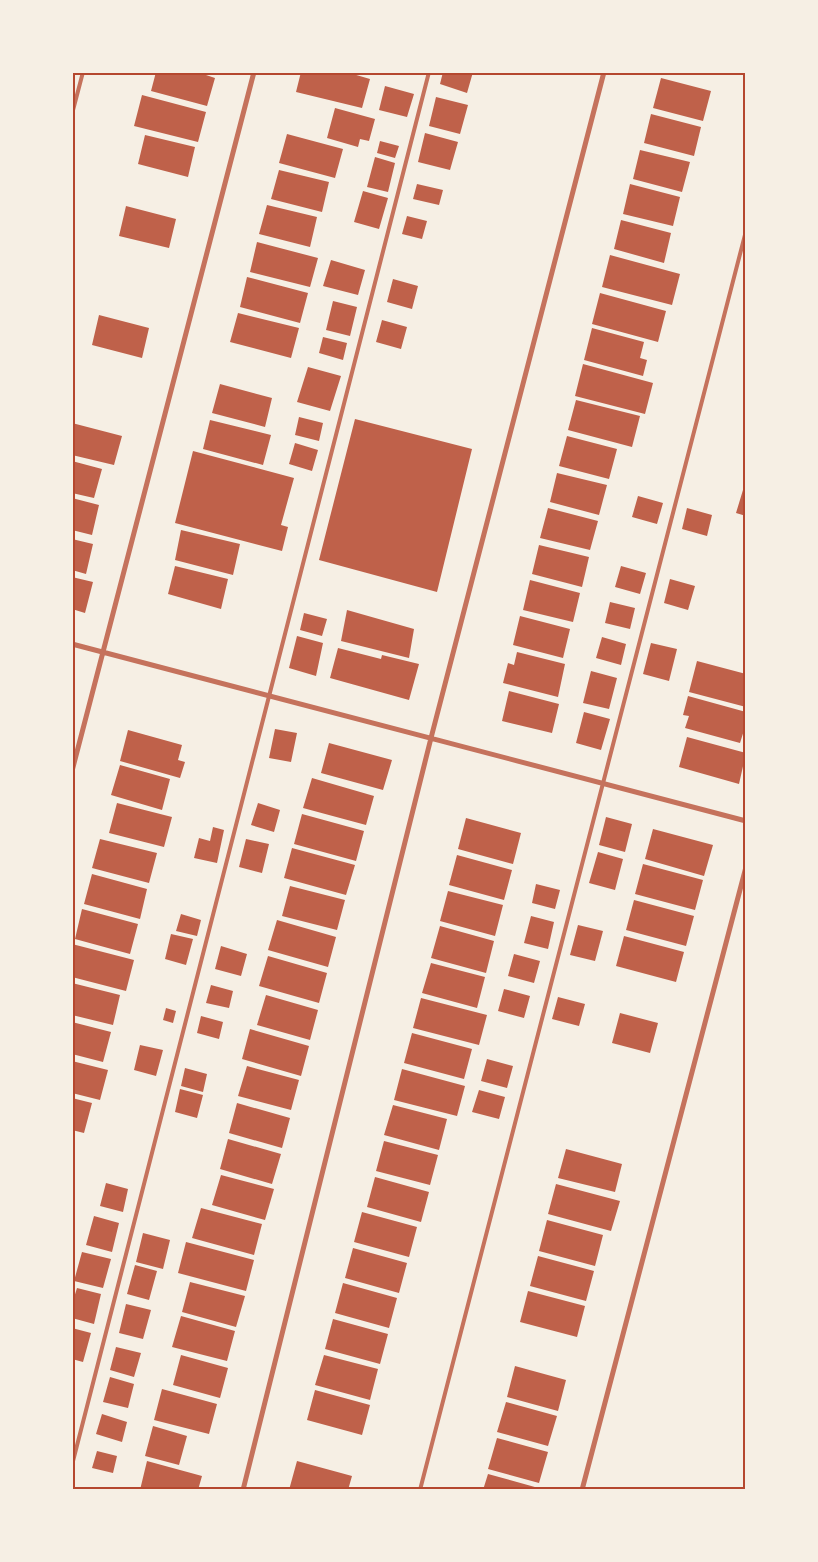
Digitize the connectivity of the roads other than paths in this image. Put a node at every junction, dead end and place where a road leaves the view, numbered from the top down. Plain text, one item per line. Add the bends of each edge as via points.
1 (83, 72) edge
2 (254, 72) edge
3 (429, 72) edge
4 (604, 72) edge
5 (72, 114) edge
6 (746, 231) edge
7 (72, 644) edge
8 (103, 652) junction
9 (269, 696) junction
10 (431, 738) junction
11 (72, 771) edge
12 (602, 783) junction
13 (746, 821) edge
14 (746, 867) edge
15 (72, 1465) edge
16 (242, 1490) edge
17 (420, 1490) edge
18 (582, 1490) edge

1 - 5 lane
2 - 8 street
3 - 9 lane
4 - 10 street
6 - 12 lane
7 - 8 street
8 - 9 street
8 - 11 street
9 - 10 street
9 - 15 lane
10 - 12 street
10 - 16 street
12 - 13 street
12 - 17 lane
14 - 18 street

